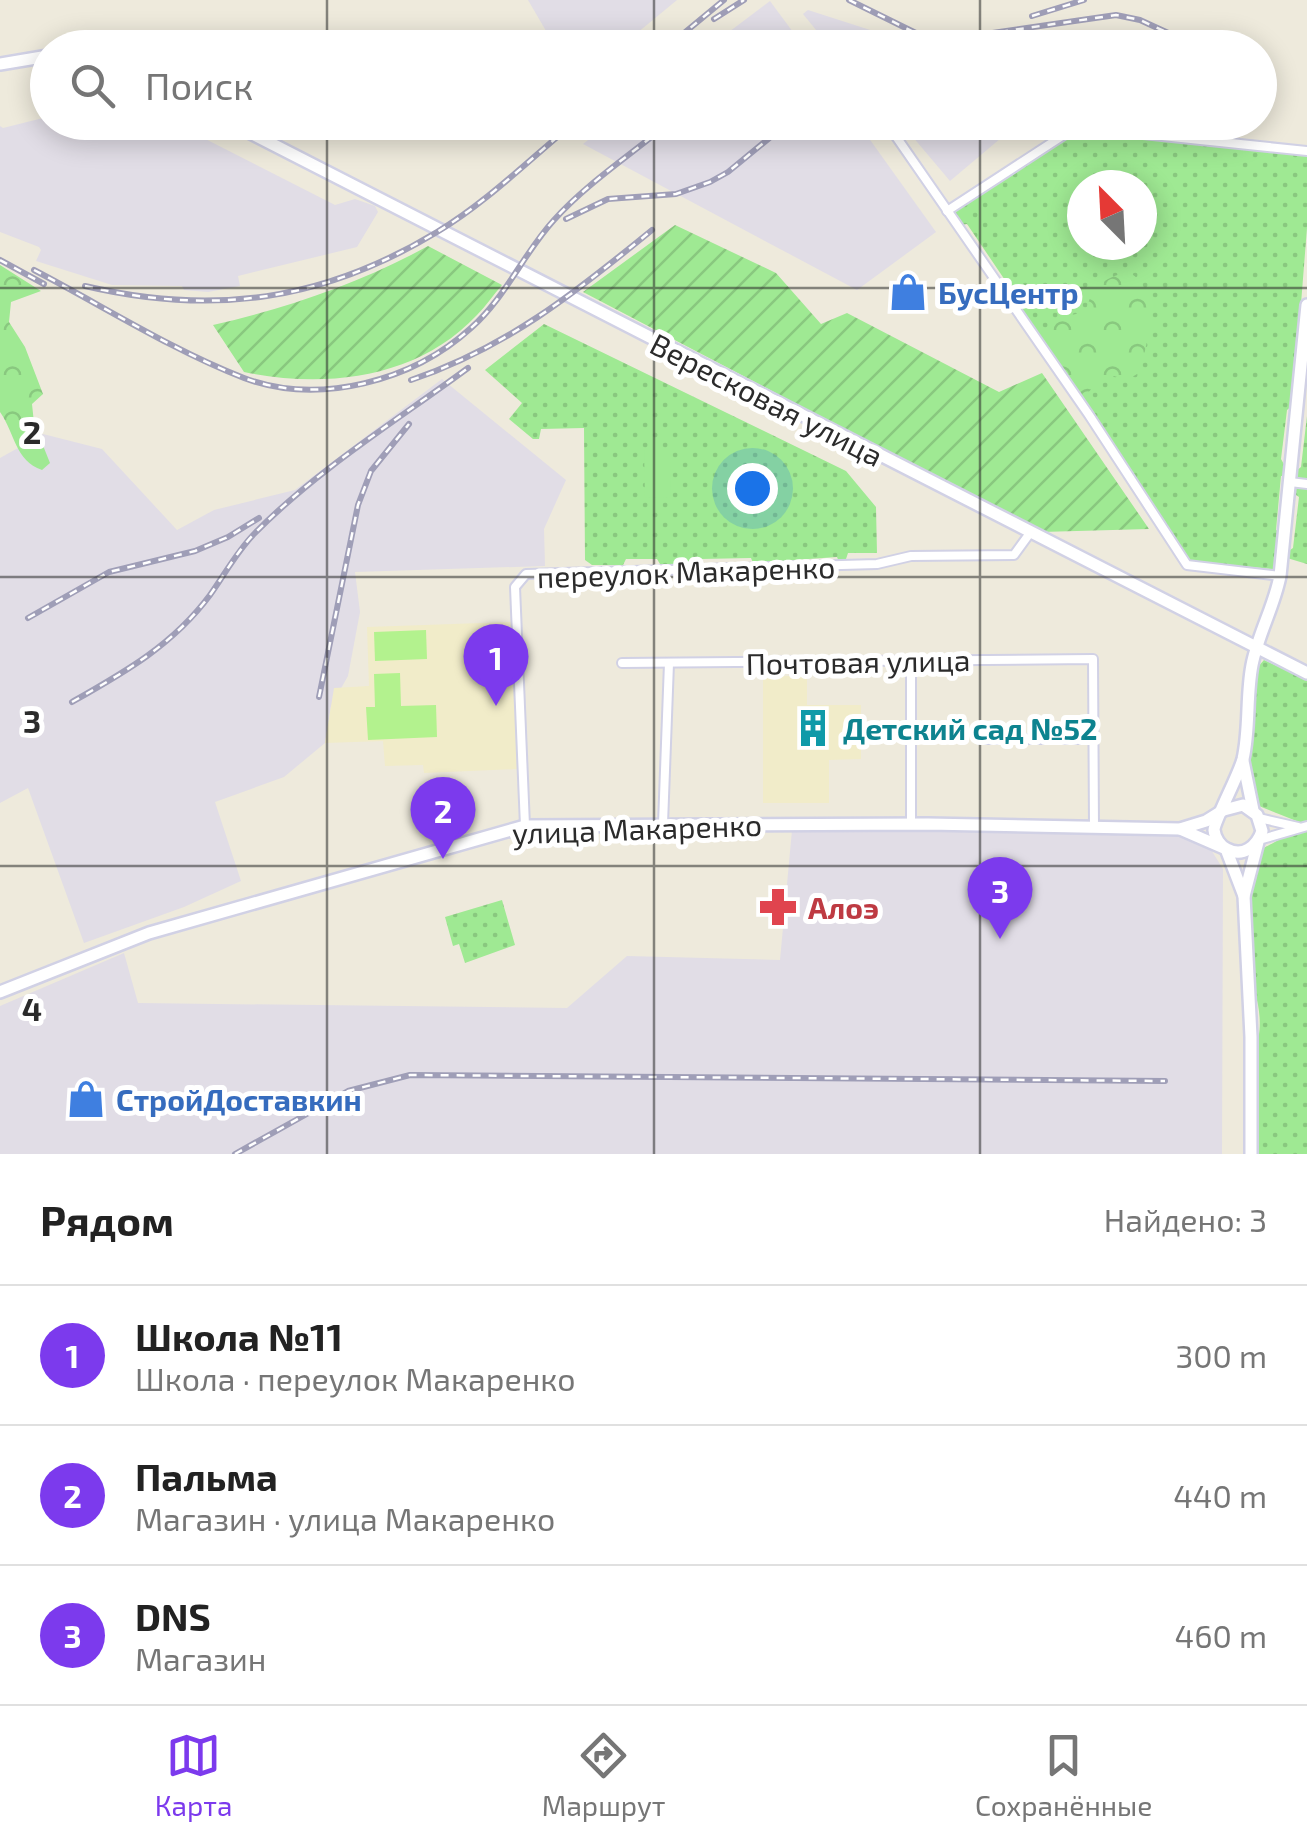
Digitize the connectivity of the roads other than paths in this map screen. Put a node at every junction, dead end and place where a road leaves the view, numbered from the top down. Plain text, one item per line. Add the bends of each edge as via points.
1 (30, 59) edge
2 (0, 64) edge
3 (264, 140) edge
4 (898, 140) edge
5 (1056, 140) edge
6 (1201, 140) edge
7 (1307, 151) edge
8 (947, 211) junction
9 (1307, 306) edge
10 (1290, 482) junction
11 (1307, 484) edge
12 (1030, 534) junction
13 (1280, 576) junction
14 (1256, 648) junction
15 (911, 660) junction
16 (622, 663) dead end
17 (669, 663) junction
18 (1307, 673) edge
19 (980, 739) dead end
20 (1093, 739) junction
21 (1242, 761) junction
22 (1223, 810) junction
23 (1256, 814) junction
24 (662, 824) junction
25 (911, 824) junction
26 (525, 826) junction
27 (1302, 826) edge
28 (1094, 827) junction
29 (1180, 829) junction
30 (1258, 841) junction
31 (1226, 849) junction
32 (1244, 896) junction
33 (0, 992) edge
34 (1251, 1154) edge

1 - 2 street
3 - 12 street, Вересковая улица
4 - 8 street
5 - 8 street
6 - 7 street
8 - 13 street via 1186,565
9 - 10 street
10 - 11 street
10 - 13 street
12 - 14 street, Вересковая улица
12 - 26 street, переулок Макаренко via 1014,555 526,574 515,587
13 - 14 street
14 - 18 street, Вересковая улица
14 - 21 street
15 - 17 street, Почтовая улица
15 - 20 street, Почтовая улица via 1093,659
15 - 25 street
16 - 17 street, Почтовая улица
17 - 24 street
19 - 20 street
20 - 28 street
21 - 22 street
21 - 23 street
22 - 23 street via 1238,805
22 - 29 street, улица Макаренко
22 - 31 street via 1214,829
23 - 27 street
23 - 30 street
24 - 25 street, улица Макаренко
24 - 26 street, улица Макаренко
25 - 28 street, улица Макаренко
26 - 33 street, улица Макаренко via 150,934
27 - 30 street
28 - 29 street, улица Макаренко
29 - 31 street, улица Макаренко
30 - 31 street via 1245,851
30 - 32 street
31 - 32 street
32 - 34 street

